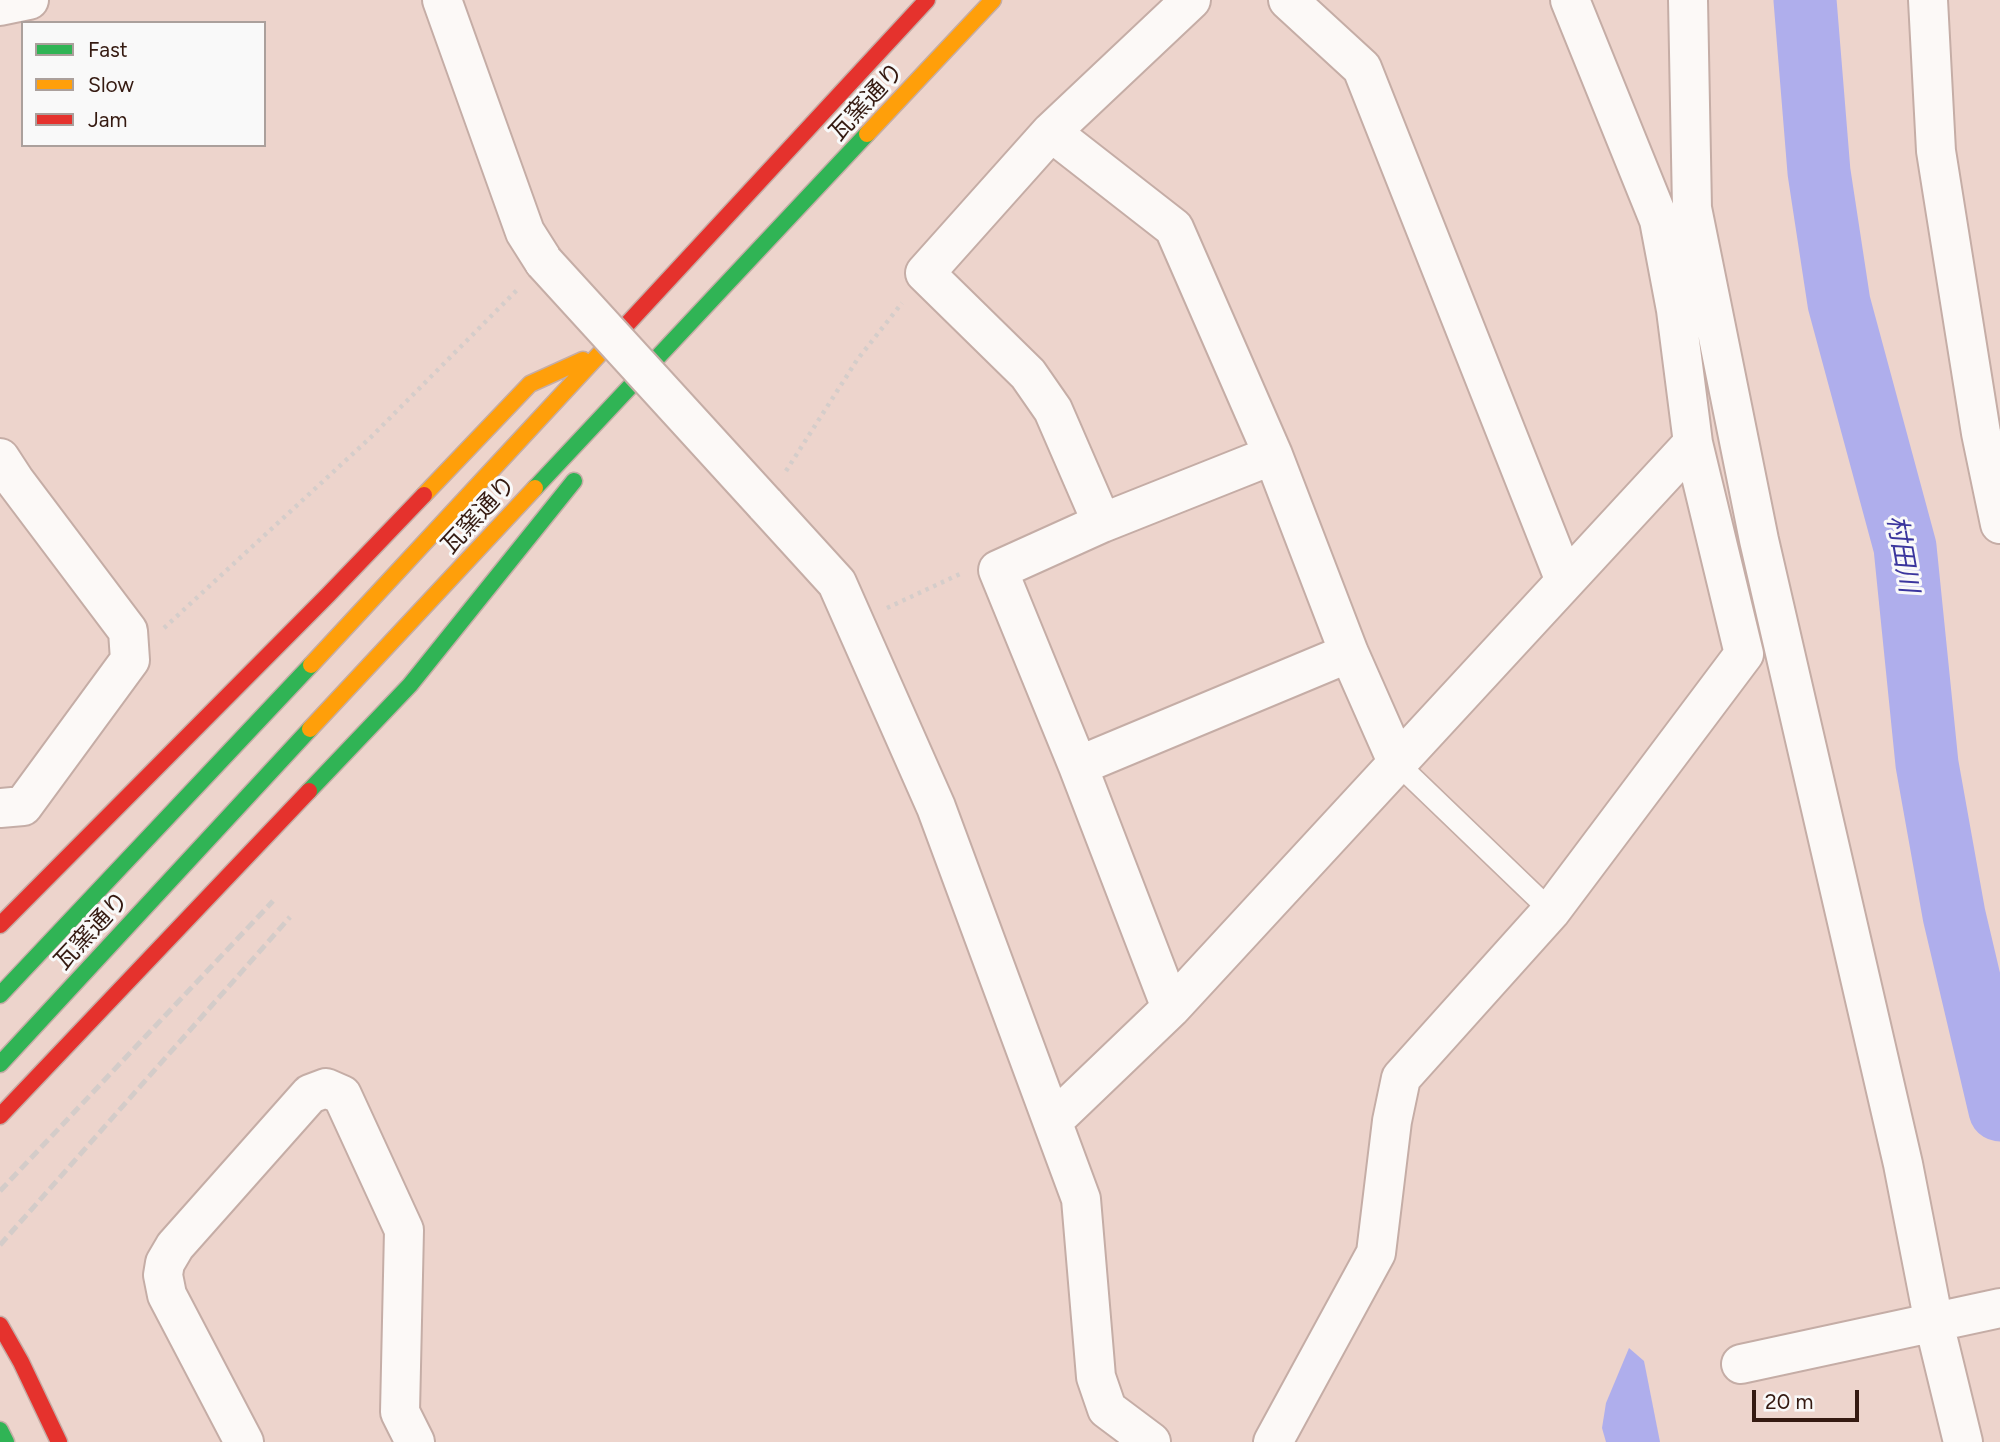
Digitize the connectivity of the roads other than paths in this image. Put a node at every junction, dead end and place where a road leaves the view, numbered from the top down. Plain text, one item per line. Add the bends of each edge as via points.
1 (29, 0) edge
2 (442, 0) edge
3 (927, 0) edge
4 (993, 0) edge
5 (1191, 0) edge
6 (1287, 0) edge
7 (1570, 0) edge
8 (1688, 0) edge
9 (1928, 0) edge
10 (0, 6) edge
11 (1051, 132) junction
12 (600, 352) junction
13 (629, 390) junction
14 (608, 434) dead end
15 (1693, 443) junction
16 (1273, 455) junction
17 (0, 458) edge
18 (585, 467) dead end
19 (1102, 523) junction
20 (2000, 524) edge
21 (1565, 581) junction
22 (1349, 653) junction
23 (1398, 764) junction
24 (1077, 766) junction
25 (0, 808) edge
26 (1551, 911) junction
27 (0, 925) edge
28 (0, 995) edge
29 (1171, 1008) junction
30 (0, 1064) edge
31 (0, 1116) edge
32 (1054, 1121) junction
33 (2000, 1308) edge
34 (1934, 1323) junction
35 (0, 1325) edge
36 (1741, 1364) dead end
37 (0, 1430) edge
38 (6, 1442) edge
39 (59, 1442) edge
40 (244, 1442) edge
41 (415, 1442) edge
42 (1151, 1442) edge
43 (1273, 1442) edge
44 (1963, 1442) edge

1 - 10 street
2 - 32 street, bridge via 525,232 544,262 837,583 936,807
3 - 12 street, 瓦窯通り
4 - 13 street, 瓦窯通り
5 - 11 street
6 - 21 street via 1362,68
7 - 15 street via 1659,220
8 - 34 street via 1692,208 1759,540 1903,1164
9 - 20 street via 1936,151
11 - 16 street via 1174,228
11 - 19 street via 925,273 1028,374 1053,410
12 - 27 street via 530,384
12 - 28 street, 瓦窯通り
13 - 14 street
13 - 30 street, 瓦窯通り
15 - 21 street
15 - 26 street via 1744,654
16 - 19 street
16 - 22 street
17 - 25 street via 128,631 130,660 23,806
18 - 31 street via 410,685
19 - 24 street via 998,570
21 - 23 street
22 - 23 street
22 - 24 street
23 - 26 lane
23 - 29 street
24 - 29 street
26 - 43 street via 1401,1078 1376,1253
29 - 32 street
32 - 42 street via 1081,1199 1096,1377 1107,1409
33 - 34 street
34 - 36 street
34 - 44 street
35 - 39 street
37 - 38 street
40 - 41 street via 167,1295 165,1263 310,1094 326,1088 342,1095 404,1230 400,1412

